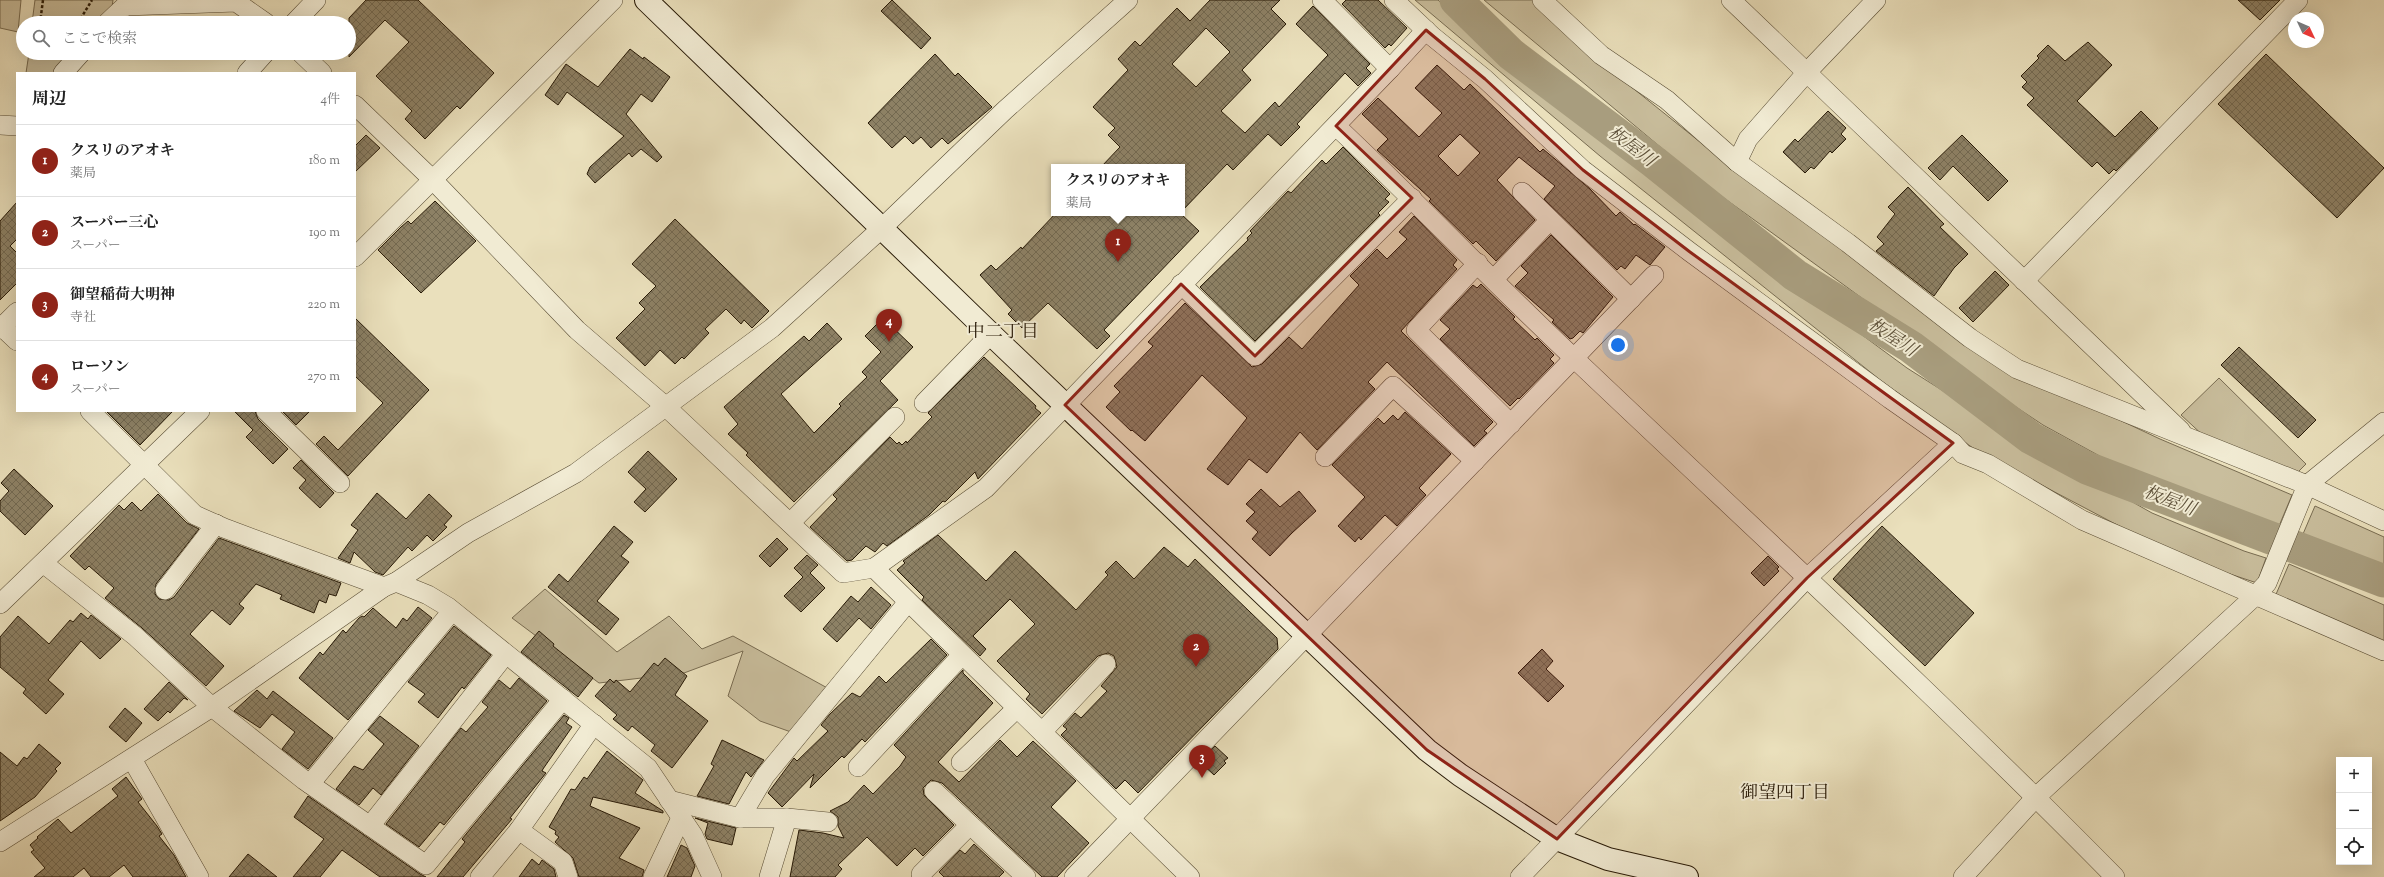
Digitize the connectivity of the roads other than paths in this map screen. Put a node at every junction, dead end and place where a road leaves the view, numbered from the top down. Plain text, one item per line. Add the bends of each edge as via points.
1 (316, 0) edge
2 (613, 0) edge
3 (646, 0) edge
4 (1128, 0) edge
5 (1322, 0) edge
6 (1394, 0) edge
7 (1542, 0) edge
8 (1731, 0) edge
9 (1876, 0) edge
10 (2298, 0) edge
11 (125, 3) edge
12 (113, 16) edge
13 (256, 16) edge
14 (301, 16) edge
15 (1426, 30) junction
16 (75, 60) edge
17 (258, 60) edge
18 (308, 60) edge
19 (1390, 69) junction
20 (1808, 71) junction
21 (65, 72) edge
22 (247, 72) edge
23 (321, 72) edge
24 (356, 106) edge
25 (0, 125) edge
26 (16, 126) edge
27 (1336, 126) junction
28 (1737, 162) junction
29 (432, 179) junction
30 (1522, 192) dead end
31 (1412, 198) junction
32 (1550, 220) junction
33 (882, 228) junction
34 (356, 255) edge
35 (1478, 263) junction
36 (1654, 275) dead end
37 (1494, 279) junction
38 (2024, 281) junction
39 (1181, 284) junction
40 (1631, 299) junction
41 (16, 313) edge
42 (1, 327) edge
43 (991, 334) junction
44 (16, 340) edge
45 (1574, 358) junction
46 (924, 403) dead end
47 (1065, 405) junction
48 (665, 406) junction
49 (91, 412) edge
50 (199, 412) edge
51 (267, 412) edge
52 (895, 418) dead end
53 (2384, 422) edge
54 (1511, 424) junction
55 (2186, 436) junction
56 (1953, 443) junction
57 (1325, 457) dead end
58 (1475, 462) junction
59 (145, 463) junction
60 (340, 483) dead end
61 (2303, 492) junction
62 (2384, 521) edge
63 (790, 523) junction
64 (216, 524) junction
65 (43, 563) junction
66 (874, 568) junction
67 (1807, 578) junction
68 (390, 584) junction
69 (165, 590) dead end
70 (2261, 590) junction
71 (908, 602) junction
72 (0, 604) edge
73 (452, 611) junction
74 (1309, 635) junction
75 (2384, 651) edge
76 (505, 655) junction
77 (962, 655) junction
78 (1106, 664) dead end
79 (563, 699) junction
80 (212, 707) junction
81 (1017, 708) junction
82 (594, 724) junction
83 (1042, 732) junction
84 (132, 759) junction
85 (961, 762) dead end
86 (858, 767) dead end
87 (310, 784) junction
88 (934, 791) dead end
89 (2036, 797) junction
90 (669, 800) junction
91 (681, 818) junction
92 (740, 818) junction
93 (786, 818) junction
94 (1130, 818) junction
95 (828, 822) dead end
96 (970, 825) junction
97 (370, 826) junction
98 (518, 830) junction
99 (1557, 838) junction
100 (0, 842) edge
101 (921, 874) dead end
102 (199, 877) edge
103 (480, 877) edge
104 (568, 877) edge
105 (653, 877) edge
106 (712, 877) edge
107 (769, 877) edge
108 (1026, 877) edge
109 (1074, 877) edge
110 (1190, 877) edge
111 (1520, 877) edge
112 (1687, 877) edge
113 (1962, 877) edge
114 (2114, 877) edge

1 - 14 street
2 - 29 street
3 - 33 street
4 - 33 street via 1005,110
5 - 19 street
6 - 15 street
7 - 28 street via 1601,55 1667,100
8 - 20 street
9 - 20 street
10 - 38 street
11 - 12 street
11 - 13 street via 236,2
15 - 19 street
15 - 56 street via 1485,79 1582,170 1690,252
16 - 21 street
17 - 22 street
18 - 23 street
19 - 27 street
20 - 28 street via 1748,138
20 - 38 street
24 - 29 street
25 - 26 street
27 - 31 street
27 - 39 street
28 - 55 street via 1848,243 1970,338 2017,369
29 - 34 street
29 - 48 street via 577,330
30 - 32 street
31 - 35 street
31 - 39 street via 1255,356
32 - 37 street
32 - 40 street
33 - 43 street
33 - 48 street via 772,328
35 - 37 street
35 - 54 street via 1416,330
36 - 40 street
37 - 45 street
38 - 55 street
39 - 47 street
40 - 45 street
41 - 42 street
42 - 44 street
43 - 46 street
43 - 47 street
45 - 54 street
45 - 67 street
47 - 66 street via 986,488
47 - 74 street
48 - 63 street
48 - 68 street via 576,473 468,533
49 - 59 street
50 - 59 street
51 - 60 street
52 - 63 street
53 - 61 street
54 - 58 street
55 - 61 street
56 - 67 street
56 - 70 street via 1963,454 1988,464 2082,520
57 - 58 street via 1393,386
58 - 74 street
59 - 64 street via 195,515
59 - 65 street
61 - 62 street
61 - 70 street
63 - 66 street via 843,573
64 - 68 street
64 - 69 street
65 - 72 street
65 - 80 street via 135,636
66 - 71 street
67 - 89 street
67 - 99 street
68 - 73 street via 428,595
68 - 80 street
70 - 75 street
70 - 89 street
71 - 77 street
71 - 92 street via 765,776
73 - 76 street
73 - 87 street
74 - 94 street
74 - 99 street via 1427,750 1460,775
76 - 79 street
76 - 97 street
77 - 81 street
77 - 86 street
78 - 83 street
79 - 82 street
79 - 97 street via 426,864
80 - 84 street
80 - 87 street
81 - 83 street
81 - 85 street
82 - 90 street via 648,768
82 - 98 street
83 - 94 street
84 - 100 street
84 - 102 street
87 - 97 street
88 - 96 street
89 - 113 street
89 - 114 street
90 - 91 street
90 - 92 street
91 - 105 street
91 - 106 street via 693,835
92 - 93 street
93 - 95 street
93 - 107 street
94 - 109 street
94 - 110 street
96 - 101 street
96 - 108 street
98 - 103 street
98 - 104 street via 563,862
99 - 111 street
99 - 112 street via 1608,859

